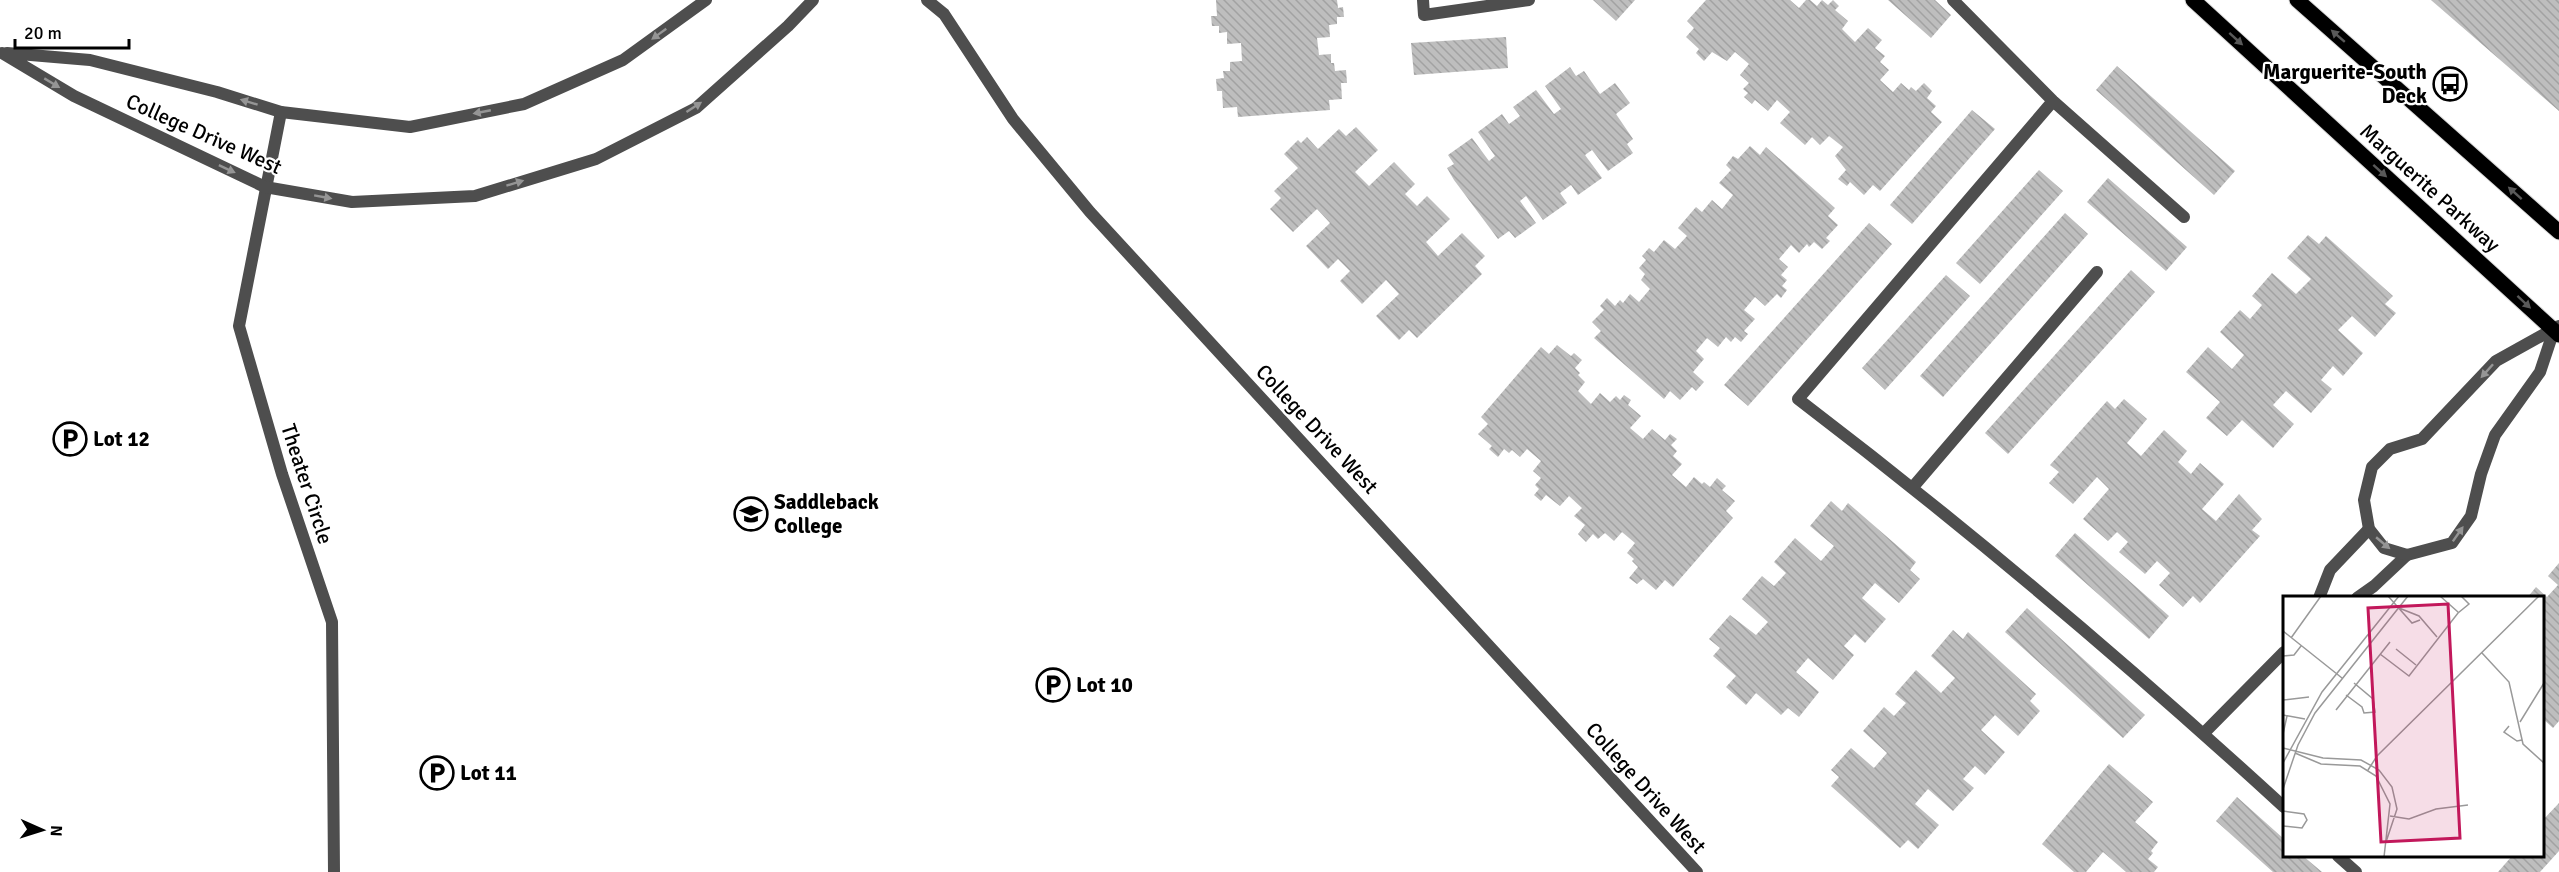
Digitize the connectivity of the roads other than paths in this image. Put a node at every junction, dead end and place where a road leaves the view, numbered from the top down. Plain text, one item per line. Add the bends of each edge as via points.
1 (706, 0) edge
2 (813, 0) edge
3 (927, 0) edge
4 (1423, 0) edge
5 (1529, 0) edge
6 (1953, 0) edge
7 (2193, 0) edge
8 (2297, 0) edge
9 (1, 52) edge
10 (2054, 101) junction
11 (281, 112) junction
12 (265, 187) junction
13 (2184, 217) dead end
14 (2559, 232) edge
15 (2097, 272) dead end
16 (2557, 330) edge
17 (1913, 487) junction
18 (2368, 529) junction
19 (2406, 555) junction
20 (2319, 596) edge
21 (2359, 596) edge
22 (2283, 653) edge
23 (2204, 733) junction
24 (2283, 806) edge
25 (2340, 857) edge
26 (334, 872) edge
27 (1697, 872) edge
28 (2356, 872) edge

1 -> 11 street, College Drive West via 623,60 524,104 410,127
12 -> 2 street, College Drive West via 352,202 475,196 596,159 696,108
3 - 27 street, College Drive West via 944,14 1013,119 1090,212
4 - 5 street via 1424,15
6 - 10 street
7 -> 16 main road, Marguerite Parkway
14 -> 8 main road
11 -> 9 street, College Drive West via 90,60
9 -> 12 street, College Drive West via 74,96
10 - 13 street
10 - 17 street via 1798,399
11 - 12 street, Theater Circle
12 - 26 street, Theater Circle via 239,326 282,474 332,622
15 - 17 street
16 -> 18 street via 2496,361 2422,439 2390,449 2372,467 2364,500
19 -> 16 street via 2452,543 2471,516 2495,435 2540,372
17 - 23 street
18 -> 19 street via 2384,548
18 - 20 street via 2330,570
19 - 21 street
22 - 23 street
23 - 24 street
25 - 28 street

